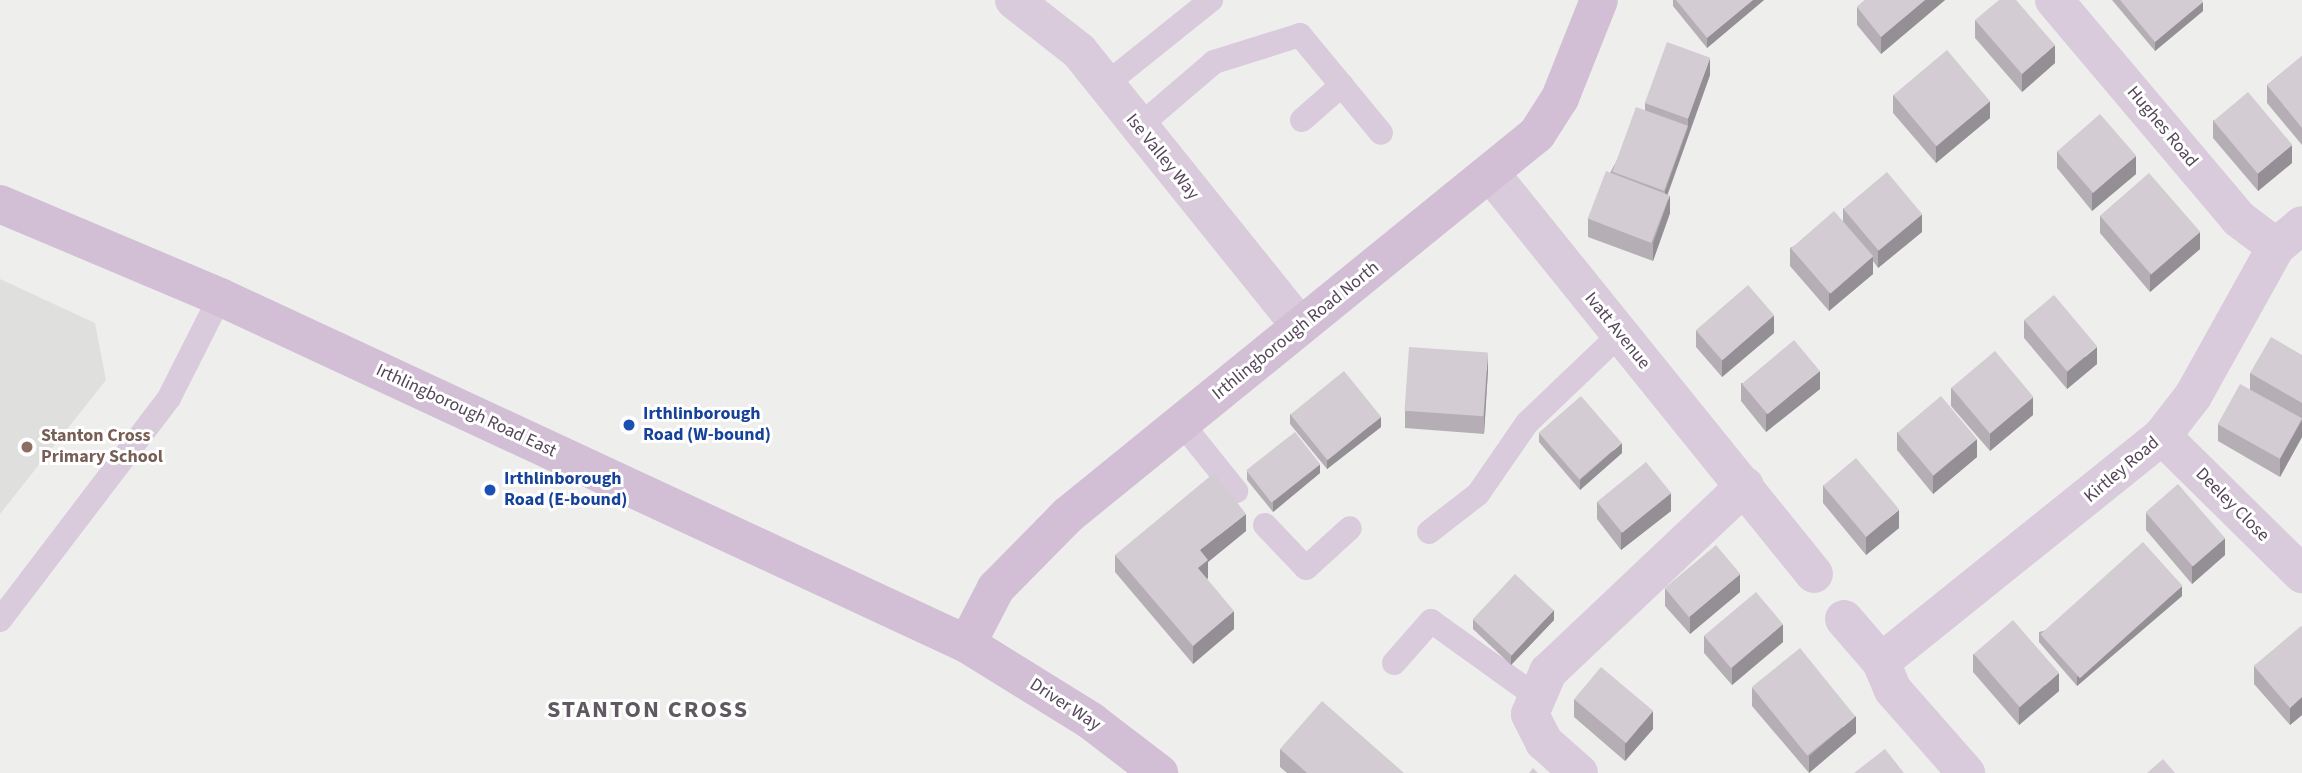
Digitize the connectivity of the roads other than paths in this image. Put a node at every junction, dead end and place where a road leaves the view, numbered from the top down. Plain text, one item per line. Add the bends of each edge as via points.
1 (1014, 0) edge
2 (1211, 0) edge
3 (1599, 0) edge
4 (2054, 0) edge
5 (1105, 85) junction
6 (1342, 85) junction
7 (1302, 120) dead end
8 (1137, 128) junction
9 (1381, 133) dead end
10 (1491, 174) junction
11 (0, 204) edge
12 (2289, 236) edge
13 (219, 297) junction
14 (1300, 326) junction
15 (1620, 334) junction
16 (1183, 425) junction
17 (2162, 436) junction
18 (1745, 486) junction
19 (1236, 491) dead end
20 (1265, 525) dead end
21 (1350, 528) dead end
22 (1429, 532) dead end
23 (1814, 574) dead end
24 (2302, 574) edge
25 (0, 620) edge
26 (1844, 620) dead end
27 (967, 643) junction
28 (1881, 662) junction
29 (1394, 663) dead end
30 (1534, 695) junction
31 (1159, 773) edge
32 (1579, 773) edge
33 (1966, 773) edge

1 - 5 street, Ise Valley Way via 1079,51
2 - 5 lane
3 - 10 main road, Irthlingborough Road North via 1560,98 1537,134
4 - 12 street, Hughes Road via 2239,219
5 - 8 street, Ise Valley Way
6 - 7 lane
6 - 8 lane via 1300,35 1214,62
6 - 9 lane
8 - 14 street, Ise Valley Way
10 - 14 main road, Irthlingborough Road North
10 - 15 street, Ivatt Avenue
11 - 13 main road, Irthlingborough Road East
12 - 17 street, Kirtley Road via 2193,396
13 - 25 lane via 169,398
13 - 27 main road, Irthlingborough Road East
14 - 16 main road, Irthlingborough Road North
15 - 18 street, Ivatt Avenue
15 - 22 lane via 1527,423 1478,494
16 - 19 lane
16 - 27 main road, Irthlingborough Road North via 1026,552 996,588
17 - 24 street, Deeley Close
17 - 28 street, Kirtley Road
18 - 23 street, Ivatt Avenue
18 - 30 street via 1624,593 1548,672
20 - 21 lane via 1306,568
26 - 28 street
27 - 31 main road, Driver Way via 1091,720
28 - 33 street via 1893,690
29 - 30 lane via 1431,621
30 - 32 street via 1530,713 1544,742

